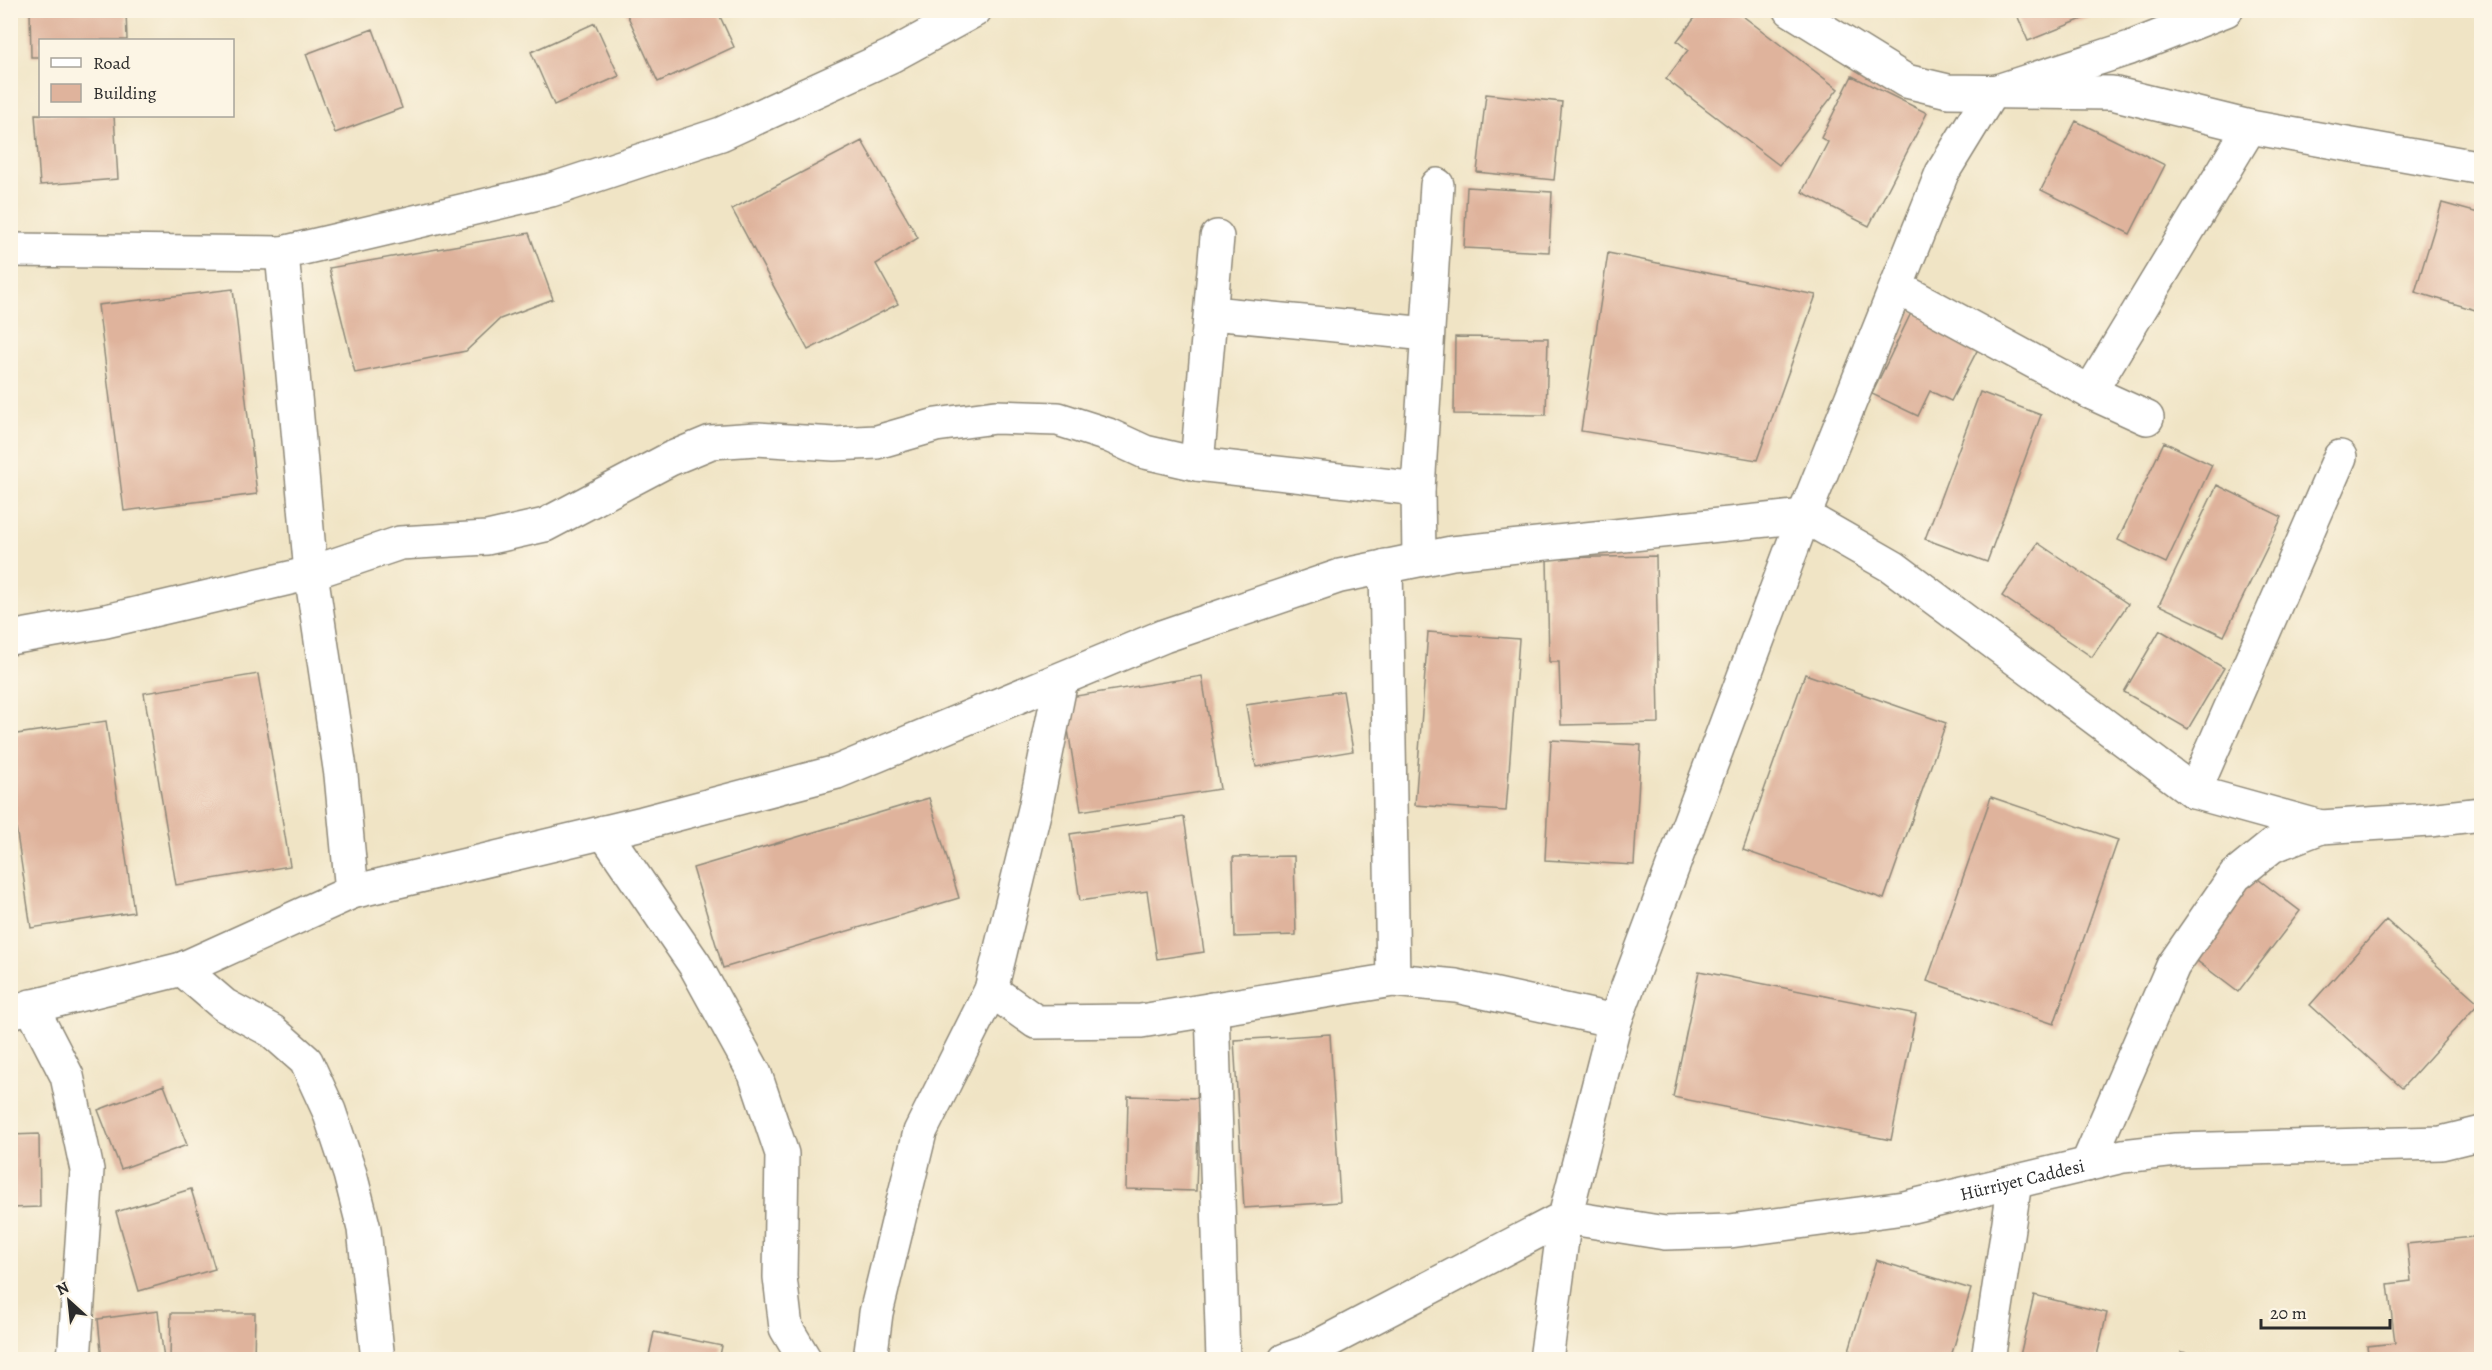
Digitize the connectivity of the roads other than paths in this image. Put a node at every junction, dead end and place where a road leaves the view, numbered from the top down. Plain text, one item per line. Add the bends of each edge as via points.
1 (975, 10) edge
2 (1791, 10) edge
3 (2226, 10) edge
4 (1991, 93) junction
5 (2250, 127) junction
6 (2481, 168) edge
7 (1437, 185) dead end
8 (1217, 237) dead end
9 (10, 250) edge
10 (282, 253) junction
11 (1898, 288) junction
12 (1212, 313) junction
13 (1427, 334) junction
14 (2090, 392) junction
15 (2147, 418) dead end
16 (2340, 457) dead end
17 (1197, 464) junction
18 (1418, 489) junction
19 (1804, 516) junction
20 (1419, 560) junction
21 (1386, 566) junction
22 (311, 573) junction
23 (10, 638) edge
24 (1061, 680) junction
25 (2194, 792) junction
26 (2481, 814) edge
27 (2321, 826) junction
28 (604, 832) junction
29 (352, 892) junction
30 (182, 969) junction
31 (1394, 980) junction
32 (991, 990) junction
33 (21, 1009) edge
34 (1212, 1009) junction
35 (1615, 1021) junction
36 (2481, 1133) edge
37 (2087, 1165) junction
38 (2015, 1182) junction
39 (1565, 1217) junction
40 (74, 1359) edge
41 (378, 1359) edge
42 (805, 1359) edge
43 (870, 1359) edge
44 (1223, 1359) edge
45 (1285, 1359) edge
46 (1546, 1359) edge
47 (1988, 1359) edge

1 - 10 street via 891,56 721,134 551,190
2 - 4 street via 1906,81 1948,91
3 - 4 street via 2130,48
4 - 5 street via 2112,93
4 - 11 street via 1942,173
5 - 6 street
5 - 14 street
7 - 13 street
8 - 12 street
9 - 10 street
10 - 22 street
11 - 14 street
11 - 19 street
12 - 13 street
12 - 17 street
13 - 18 street
14 - 15 street
16 - 25 street
17 - 18 street
17 - 22 street via 1145,452 1058,419 971,420 936,425 877,442 711,442 670,459 545,525 487,538 400,543
18 - 20 street
19 - 20 street via 1452,553
19 - 25 street via 1893,567
19 - 35 street
20 - 21 street
21 - 24 street via 1340,576 1164,636
21 - 31 street
22 - 23 street via 106,621
22 - 29 street via 341,775
24 - 28 street via 837,772
24 - 32 street via 1035,809
25 - 27 street
26 - 27 street
27 - 37 street via 2272,846 2235,876 2173,966
28 - 29 street
28 - 42 street via 695,965 756,1074 782,1155 780,1277 786,1328
29 - 30 street
30 - 33 street
30 - 41 street via 224,1005 272,1031 306,1061 351,1174 364,1229
31 - 34 street
31 - 35 street via 1456,986
32 - 34 street via 1036,1023 1141,1021
32 - 43 street via 920,1132 876,1313
33 - 40 street via 67,1076 87,1170
34 - 44 street
35 - 39 street
36 - 37 street, Hürriyet Caddesi via 2441,1143 2176,1150
37 - 38 street, Hürriyet Caddesi
38 - 39 street, Hürriyet Caddesi via 1904,1208 1730,1231 1665,1233
38 - 47 street
39 - 45 street via 1305,1353
39 - 46 street

